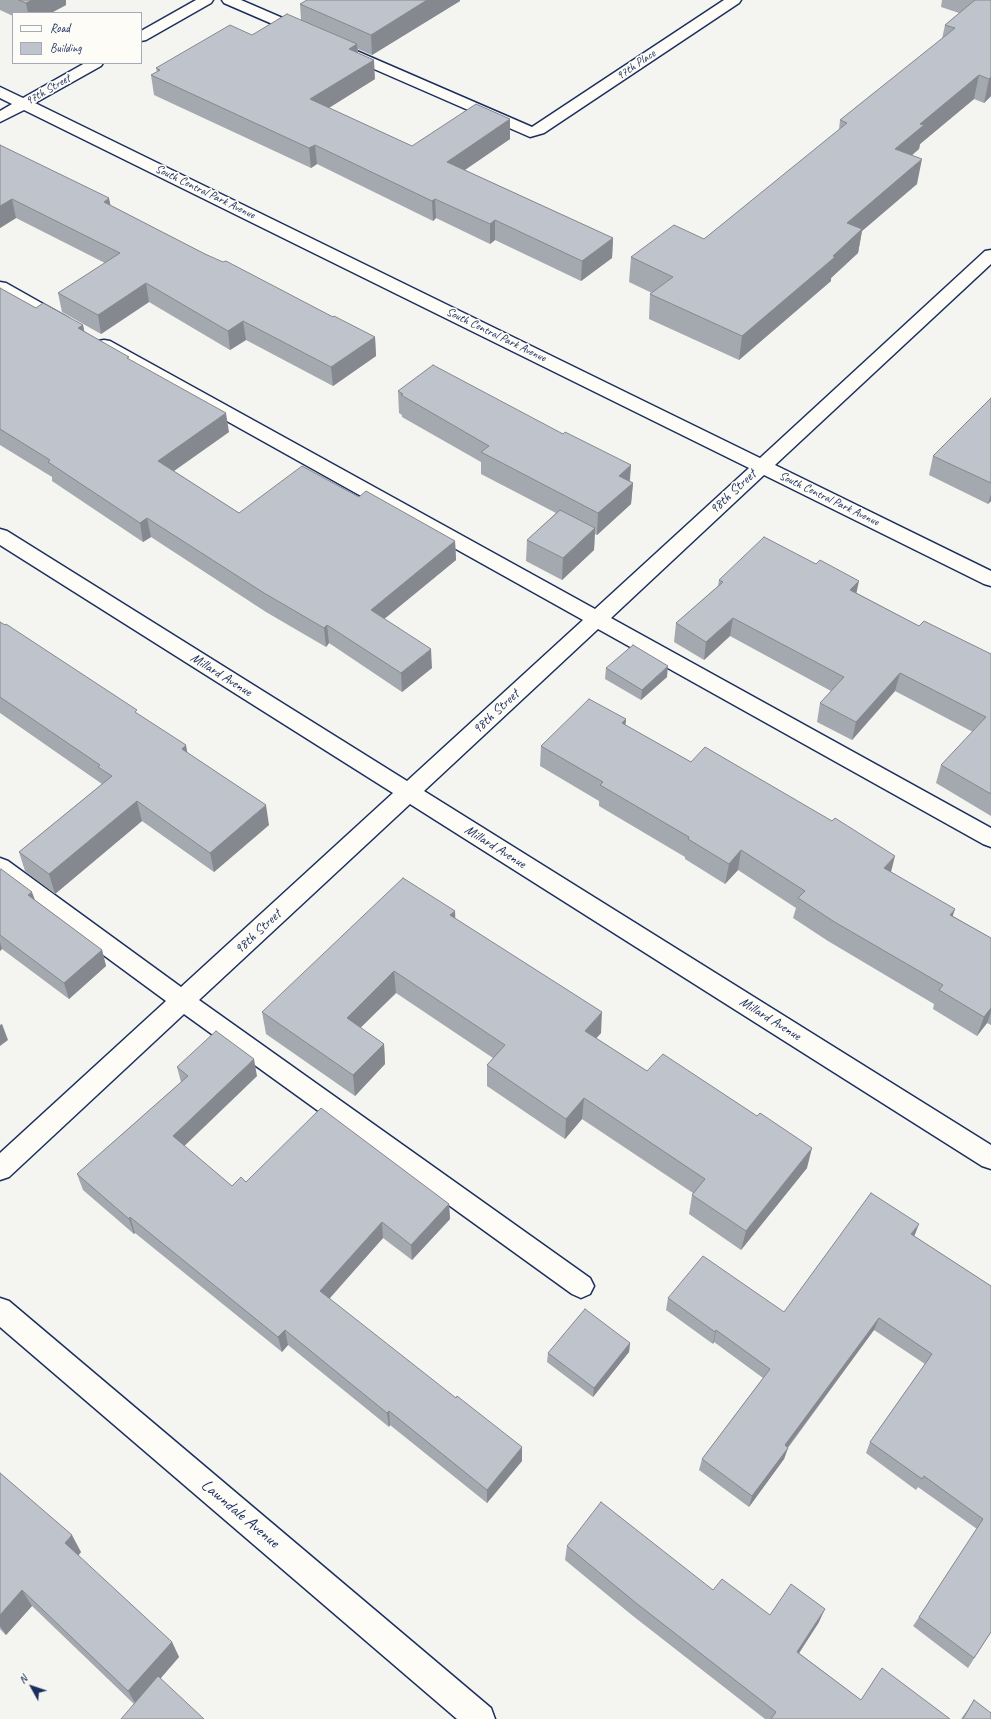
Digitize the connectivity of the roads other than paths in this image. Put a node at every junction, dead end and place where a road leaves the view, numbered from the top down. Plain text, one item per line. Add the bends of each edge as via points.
1 (206, 0) edge
2 (229, 0) edge
3 (734, 0) edge
4 (142, 36) edge
5 (313, 37) edge
6 (335, 46) edge
7 (94, 64) edge
8 (0, 92) edge
9 (24, 104) junction
10 (0, 117) edge
11 (991, 255) edge
12 (0, 288) edge
13 (762, 466) junction
14 (0, 536) edge
15 (991, 579) edge
16 (597, 619) junction
17 (409, 793) junction
18 (991, 838) edge
19 (0, 867) edge
20 (183, 1001) junction
21 (991, 1158) edge
22 (0, 1169) edge
23 (581, 1286) dead end
24 (0, 1310) edge
25 (480, 1719) edge

1 - 4 street
2 - 5 street
3 - 6 street, 97th Place via 539,130 530,132
7 - 9 street, 97th Street
8 - 9 street, South Central Park Avenue
9 - 10 street, 97th Street
9 - 13 street, South Central Park Avenue
11 - 13 street, 98th Street
12 - 16 street
13 - 15 street, South Central Park Avenue
13 - 16 street, 98th Street
14 - 17 street, Millard Avenue
16 - 17 street, 98th Street
16 - 18 street
17 - 20 street, 98th Street
17 - 21 street, Millard Avenue
19 - 20 street
20 - 22 street, 98th Street
20 - 23 street
24 - 25 street, Lawndale Avenue

